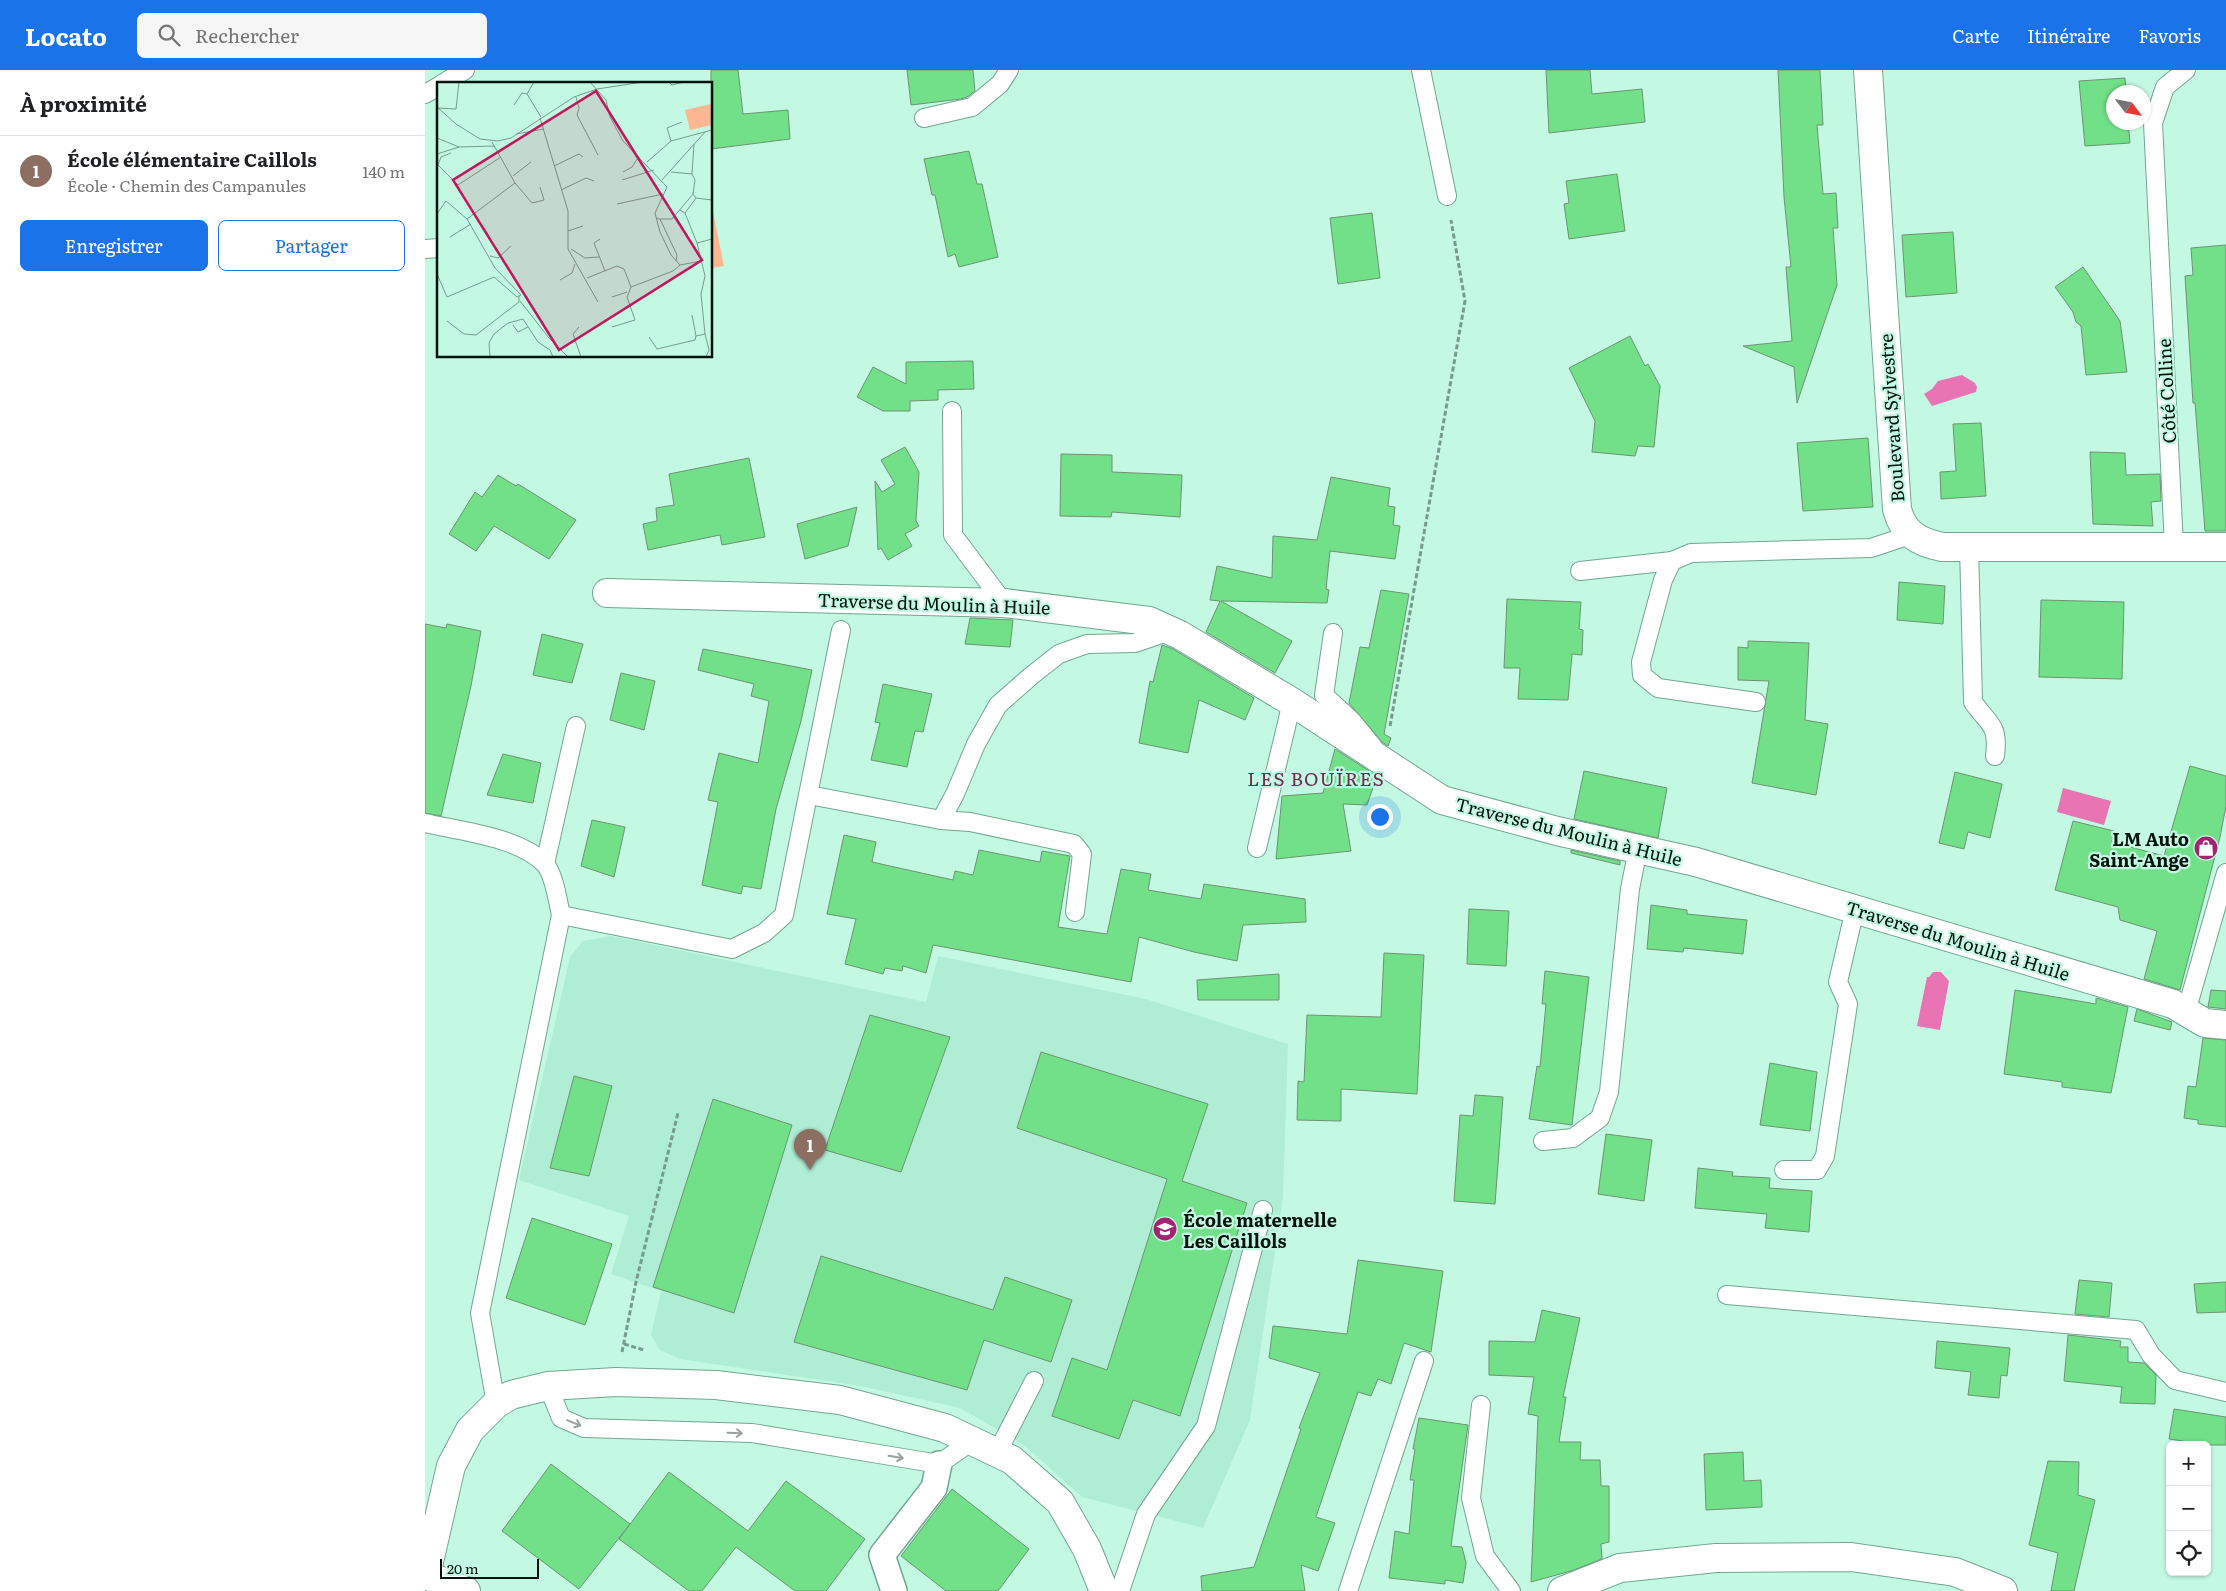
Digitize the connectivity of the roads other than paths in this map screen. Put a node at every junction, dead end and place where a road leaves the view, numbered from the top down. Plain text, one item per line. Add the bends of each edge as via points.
1 (465, 70) edge
2 (1009, 70) edge
3 (1421, 70) edge
4 (1868, 70) edge
5 (2186, 70) edge
6 (445, 82) edge
7 (437, 87) edge
8 (425, 94) edge
9 (924, 118) dead end
10 (1447, 196) road end
11 (952, 411) dead end
12 (1910, 535) junction
13 (2173, 546) junction
14 (1969, 547) junction
15 (2226, 547) edge
16 (1672, 561) junction
17 (1580, 571) dead end
18 (607, 593) dead end
19 (1004, 603) junction
20 (841, 630) dead end
21 (1170, 631) junction
22 (1333, 633) dead end
23 (1292, 702) junction
24 (1756, 702) dead end
25 (576, 726) dead end
26 (1995, 756) dead end
27 (1384, 761) junction
28 (809, 795) junction
29 (941, 820) junction
30 (425, 823) edge
31 (1257, 848) dead end
32 (1638, 849) junction
33 (545, 864) junction
34 (2226, 874) edge
35 (1855, 909) junction
36 (1075, 912) dead end
37 (561, 915) junction
38 (2186, 1012) junction
39 (2226, 1025) edge
40 (1543, 1141) dead end
41 (1784, 1170) dead end
42 (1263, 1210) dead end
43 (1727, 1295) dead end
44 (1424, 1362) dead end
45 (1034, 1381) dead end
46 (548, 1386) junction
47 (2226, 1392) edge
48 (496, 1404) junction
49 (1481, 1405) dead end
50 (972, 1441) junction
51 (997, 1453) junction
52 (939, 1464) junction
53 (425, 1575) edge
54 (466, 1591) edge
55 (894, 1591) edge
56 (1104, 1591) edge
57 (1121, 1591) edge
58 (1348, 1591) edge
59 (1511, 1591) edge
60 (1562, 1591) edge
61 (2003, 1591) edge

1 - 6 lane
2 - 9 lane via 1000,84 972,107
3 - 10 lane
4 - 12 street, Boulevard Sylvestre via 1897,509 1899,519
5 - 13 lane, Côté Colline via 2165,88 2153,123
7 - 8 lane
11 - 19 lane via 953,535
12 - 14 street via 1924,543 1942,547
12 - 16 lane via 1871,548 1691,553
13 - 14 street
13 - 15 street
14 - 26 lane via 1973,702 1993,725 1997,741
16 - 17 lane
16 - 24 lane via 1663,580 1641,662 1642,675 1658,688
18 - 19 street, Traverse du Moulin à Huile
19 - 21 street, Traverse du Moulin à Huile via 1149,621
20 - 28 lane
21 - 23 street, Traverse du Moulin à Huile
21 - 29 lane via 1135,643 1087,644 1059,654 1031,676 998,705
22 - 27 lane via 1324,695 1351,720
23 - 27 street, Traverse du Moulin à Huile
23 - 31 lane
25 - 33 lane
27 - 32 street, Traverse du Moulin à Huile via 1442,800
28 - 29 lane
28 - 37 lane via 784,915 764,933 732,949
29 - 36 lane via 970,822 1075,844 1082,854
30 - 33 lane via 503,840
32 - 35 street, Traverse du Moulin à Huile via 1696,862
32 - 40 lane via 1630,889 1609,1092 1600,1118 1573,1138
33 - 37 lane
34 - 38 lane
35 - 38 street, Traverse du Moulin à Huile via 2173,1004
35 - 41 lane via 1838,982 1848,1004 1825,1156 1817,1170
37 - 48 lane via 480,1313
38 - 39 street, Traverse du Moulin à Huile via 2205,1022
42 - 57 lane via 1206,1426 1146,1514
43 - 47 lane via 2135,1330 2151,1355 2175,1380
44 - 58 lane
45 - 51 lane
46 - 48 street via 511,1395
46 - 50 street via 616,1382 716,1385 840,1400 945,1428
46 -> 52 lane via 561,1418 584,1428 752,1433
48 - 53 street via 470,1430 451,1466
49 - 59 lane via 1471,1498 1485,1556
50 - 51 street
50 - 52 lane
51 - 56 street via 1012,1460 1060,1502 1087,1550
52 - 55 street via 934,1488 882,1555
53 - 54 street
60 - 61 street via 1620,1568 1716,1558 1851,1557 1955,1572

